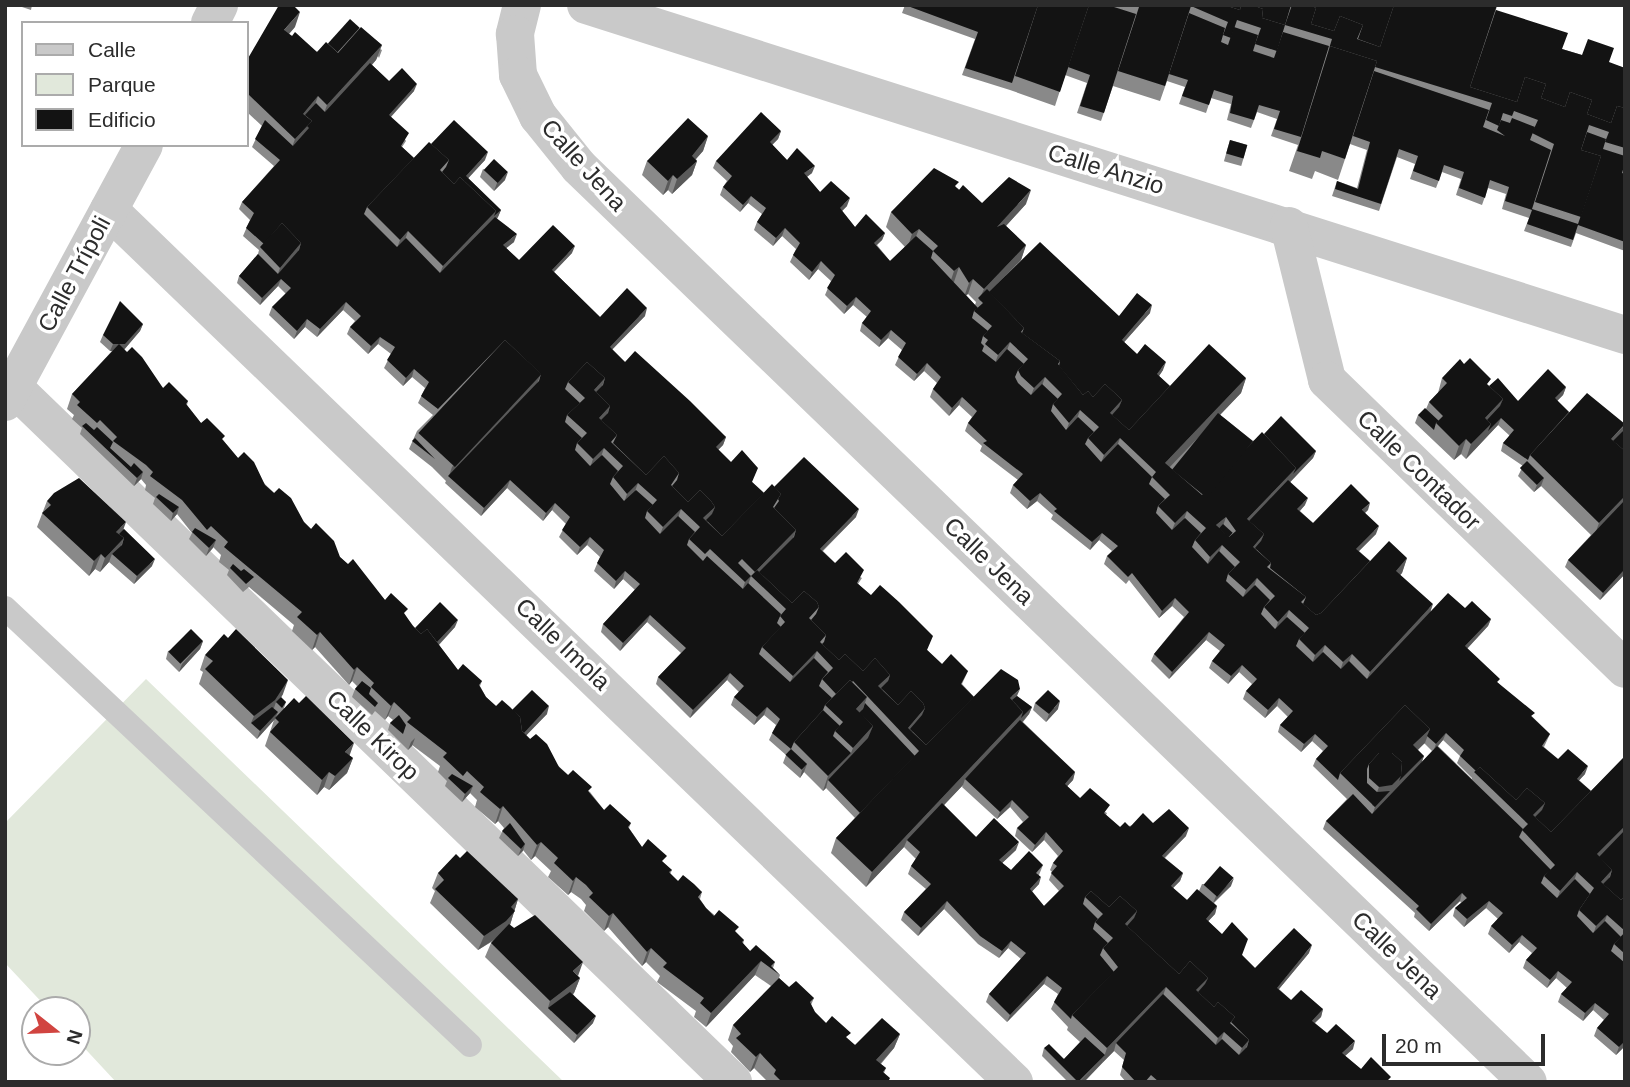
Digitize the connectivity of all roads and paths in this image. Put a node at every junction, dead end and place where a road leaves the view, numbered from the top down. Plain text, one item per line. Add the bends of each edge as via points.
1 (219, 5) edge
2 (523, 5) edge
3 (586, 5) edge
4 (211, 21) edge
5 (143, 147) edge
6 (109, 210) junction
7 (1289, 226) junction
8 (1625, 335) edge
9 (9, 395) edge
10 (5, 608) edge
11 (1625, 669) edge
12 (470, 1045) dead end
13 (733, 1082) edge
14 (1014, 1082) edge
15 (1528, 1082) edge

1 - 4 street
2 - 15 street, Calle Jena via 515,34 518,75 538,116 579,167
3 - 7 street, Calle Anzio
5 - 6 street, Calle Trípoli
6 - 9 street, Calle Trípoli
6 - 14 street, Calle Imola
7 - 8 street, Calle Anzio
7 - 11 street, Calle Contador via 1328,380
9 - 13 street, Calle Kirop
10 - 12 lane

